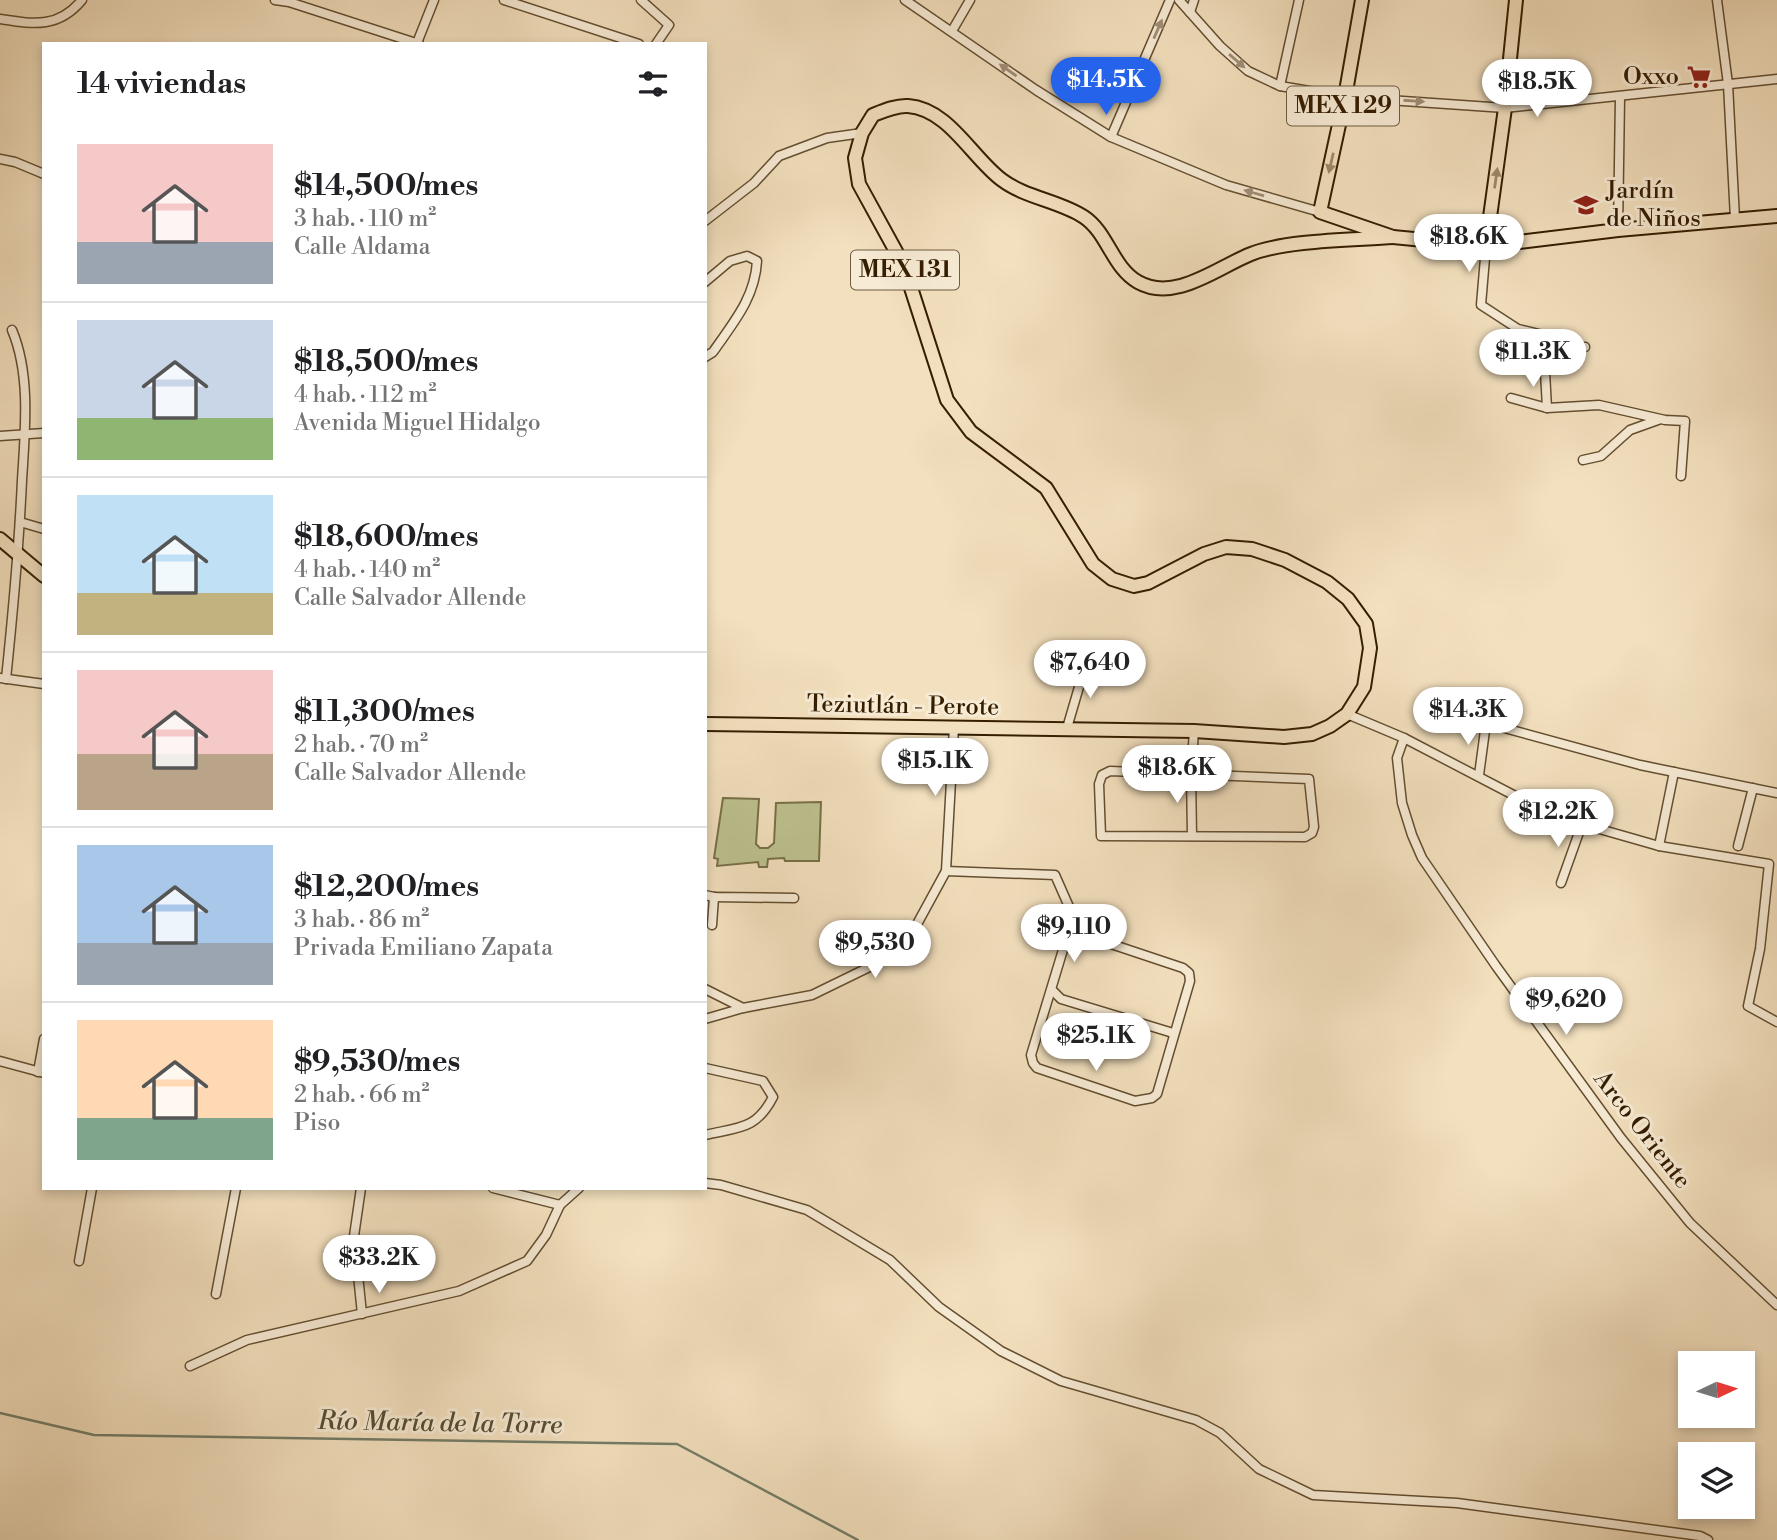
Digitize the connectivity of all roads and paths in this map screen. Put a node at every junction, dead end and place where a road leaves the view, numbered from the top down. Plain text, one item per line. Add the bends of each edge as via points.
1 (82, 0) edge
2 (275, 0) edge
3 (434, 0) edge
4 (504, 0) edge
5 (641, 0) edge
6 (905, 0) edge
7 (970, 0) edge
8 (1170, 0) edge
9 (1179, 0) edge
10 (1194, 0) edge
11 (1299, 0) edge
12 (1362, 0) edge
13 (1516, 0) edge
14 (1717, 0) edge
15 (289, 1) edge
16 (1190, 12) junction
17 (0, 19) edge
18 (953, 31) junction
19 (416, 42) edge
20 (419, 42) edge
21 (633, 42) edge
22 (657, 42) edge
23 (1777, 79) edge
24 (1728, 85) junction
25 (1280, 86) junction
26 (1345, 97) junction
27 (1620, 97) junction
28 (1505, 108) junction
29 (862, 133) junction
30 (1111, 136) junction
31 (0, 159) edge
32 (42, 173) edge
33 (1320, 212) junction
34 (1777, 216) edge
35 (707, 219) edge
36 (1735, 219) junction
37 (1618, 230) junction
38 (1393, 237) junction
39 (1486, 246) junction
40 (707, 280) edge
41 (12, 330) dead end
42 (1585, 347) dead end
43 (1546, 353) junction
44 (707, 356) edge
45 (1511, 398) dead end
46 (1547, 408) junction
47 (1665, 420) junction
48 (42, 433) edge
49 (25, 435) junction
50 (0, 436) edge
51 (1583, 460) dead end
52 (1681, 476) dead end
53 (20, 522) junction
54 (42, 528) edge
55 (0, 538) edge
56 (18, 554) junction
57 (42, 574) edge
58 (1086, 663) dead end
59 (3, 679) edge
60 (42, 684) edge
61 (1347, 714) junction
62 (707, 724) edge
63 (954, 727) junction
64 (1067, 729) junction
65 (1194, 731) junction
66 (1404, 738) junction
67 (1674, 772) junction
68 (1191, 773) junction
69 (1479, 775) junction
70 (1753, 788) junction
71 (1777, 793) edge
72 (1582, 824) junction
73 (1192, 836) junction
74 (1659, 846) junction
75 (1738, 846) dead end
76 (946, 871) junction
77 (1561, 883) dead end
78 (710, 896) edge
79 (794, 898) dead end
80 (712, 925) dead end
81 (1069, 930) junction
82 (707, 990) edge
83 (1052, 990) junction
84 (743, 1008) junction
85 (707, 1017) edge
86 (1777, 1022) edge
87 (1173, 1033) junction
88 (0, 1061) edge
89 (707, 1068) edge
90 (41, 1072) edge
91 (707, 1135) edge
92 (707, 1183) edge
93 (92, 1190) edge
94 (236, 1190) edge
95 (362, 1190) edge
96 (501, 1190) edge
97 (536, 1190) edge
98 (577, 1190) edge
99 (533, 1198) junction
100 (560, 1205) junction
101 (79, 1261) dead end
102 (216, 1294) dead end
103 (1777, 1305) edge
104 (362, 1314) junction
105 (190, 1366) dead end
106 (1708, 1540) edge

1 - 17 street via 58,20 35,24
2 - 15 street
3 - 20 street
4 - 21 street
5 - 22 street via 669,25
6 - 18 street
7 - 18 street
30 -> 8 street
9 - 16 street
10 - 16 street
11 - 25 street
12 - 26 main road, MEX 129
13 - 28 main road
14 - 24 street
15 - 19 street
16 -> 25 street via 1248,71
30 -> 18 street
23 - 24 street
24 - 27 street
24 - 36 street
25 - 26 street
26 -> 28 street
26 -> 33 main road, MEX 129
27 - 28 street
27 - 37 street
39 -> 28 main road
29 - 35 street via 827,138 779,156 754,183
29 - 38 main road via 873,115 908,105 942,120 1002,180 1084,218 1100,233 1117,263 1137,282 1154,287 1191,283 1253,253
29 - 61 main road, MEX 131 via 855,158 859,184 904,266 947,400 971,432 1046,488 1093,564 1112,579 1134,586 1149,583 1226,547 1252,549 1285,560 1327,582 1348,599 1366,624 1370,649 1364,687
33 -> 30 street via 1226,185
31 - 32 street
33 - 38 main road
34 - 36 main road
36 - 37 main road
37 - 39 main road
38 - 39 main road
39 - 43 street via 1481,305 1518,329 1543,335
40 - 44 street via 730,261 747,256 757,261 748,301
41 - 49 street via 20,350
42 - 43 street
43 - 46 street
45 - 46 street
46 - 47 street via 1599,405
47 - 51 street via 1630,430 1601,456
47 - 52 street via 1685,421
48 - 49 street
49 - 50 street
49 - 53 street
53 - 54 street
53 - 56 street
55 - 56 main road
56 - 57 main road
56 - 59 street
58 - 64 street
59 - 60 street
61 - 65 main road, Teziutlán - Perote / MEX 131 via 1312,734 1284,737
61 - 66 street
62 - 63 main road, Teziutlán - Perote / MEX 131
63 - 64 main road, Teziutlán - Perote / MEX 131
63 - 76 street
64 - 65 main road, Teziutlán - Perote / MEX 131
65 - 68 street
66 - 69 street
66 - 103 street, Arco Oriente via 1397,758 1402,803 1422,858 1621,1138 1690,1223
67 - 69 street via 1486,723
67 - 70 street
67 - 74 street
68 - 73 street
68 - 73 street via 1110,771 1102,775 1099,784 1101,836
68 - 73 street via 1309,779 1314,827 1305,837
69 - 72 street
70 - 71 street
70 - 75 street
72 - 74 street
72 - 77 street
74 - 86 street via 1769,864 1760,949 1748,1006
76 - 81 street via 1055,875 1070,909
76 - 84 street via 896,954 812,995
78 - 79 street
78 - 80 street
81 - 83 street
81 - 87 street via 1189,972
82 - 84 street
83 - 87 street via 1061,999
83 - 87 street via 1031,1055 1037,1068 1135,1101 1152,1098 1157,1094
84 - 85 street
88 - 90 street
89 - 91 street via 762,1081 774,1097 764,1115 749,1125
92 - 106 street via 807,1210 890,1261 939,1307 1000,1351 1060,1381 1196,1420 1220,1433 1259,1469 1313,1495 1457,1503
93 - 101 street
94 - 102 street
95 - 104 street via 354,1236
96 - 99 street
97 - 99 street
98 - 100 street
99 - 100 street
100 - 104 street via 527,1261 459,1291
104 - 105 street via 247,1340

